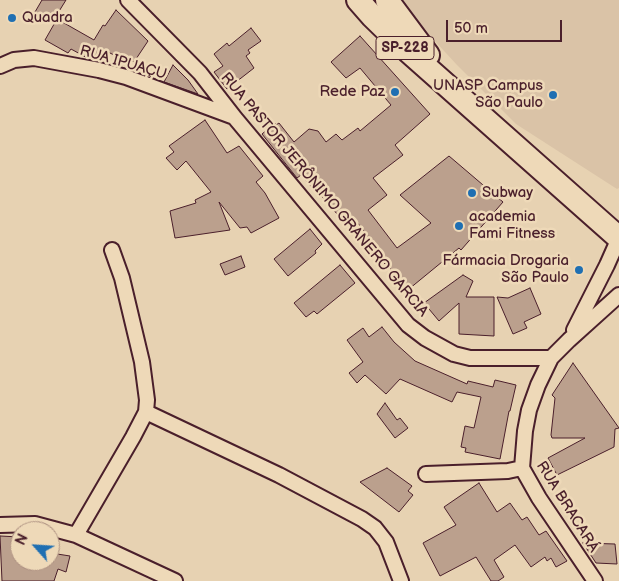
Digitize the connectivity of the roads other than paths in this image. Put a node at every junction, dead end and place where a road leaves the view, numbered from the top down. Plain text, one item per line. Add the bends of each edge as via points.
1 (128, 0) edge
2 (358, 0) edge
3 (387, 0) edge
4 (2, 68) edge
5 (455, 92) junction
6 (235, 118) junction
7 (609, 222) edge
8 (619, 238) edge
9 (112, 250) dead end
10 (619, 295) edge
11 (569, 340) junction
12 (551, 358) junction
13 (146, 412) junction
14 (522, 468) junction
15 (426, 474) dead end
16 (0, 525) edge
17 (76, 535) junction
18 (175, 581) edge
19 (401, 581) edge
20 (595, 581) edge

1 - 6 street, RUA PASTOR JERÔNIMO GRANERO GARCIA via 191,63
2 - 5 main road, SP-228
3 - 5 main road, SP-228
4 - 6 street, RUA IPUAÇU via 14,60 34,58 99,70
5 - 7 main road, SP-228
6 - 12 street, RUA PASTOR JERÔNIMO GRANERO GARCIA via 408,324 425,338 454,354 470,358
7 - 8 main road, SP-228
8 - 11 street, RUA BRACARÁ
9 - 13 street via 142,362
10 - 11 street, RUA BRACARÁ
11 - 12 street, RUA BRACARÁ
12 - 14 street, RUA BRACARÁ via 529,410
13 - 17 street
13 - 19 street via 279,474 362,519 386,542
14 - 15 street
14 - 20 street, RUA BRACARÁ
16 - 17 street via 35,524
17 - 18 street

